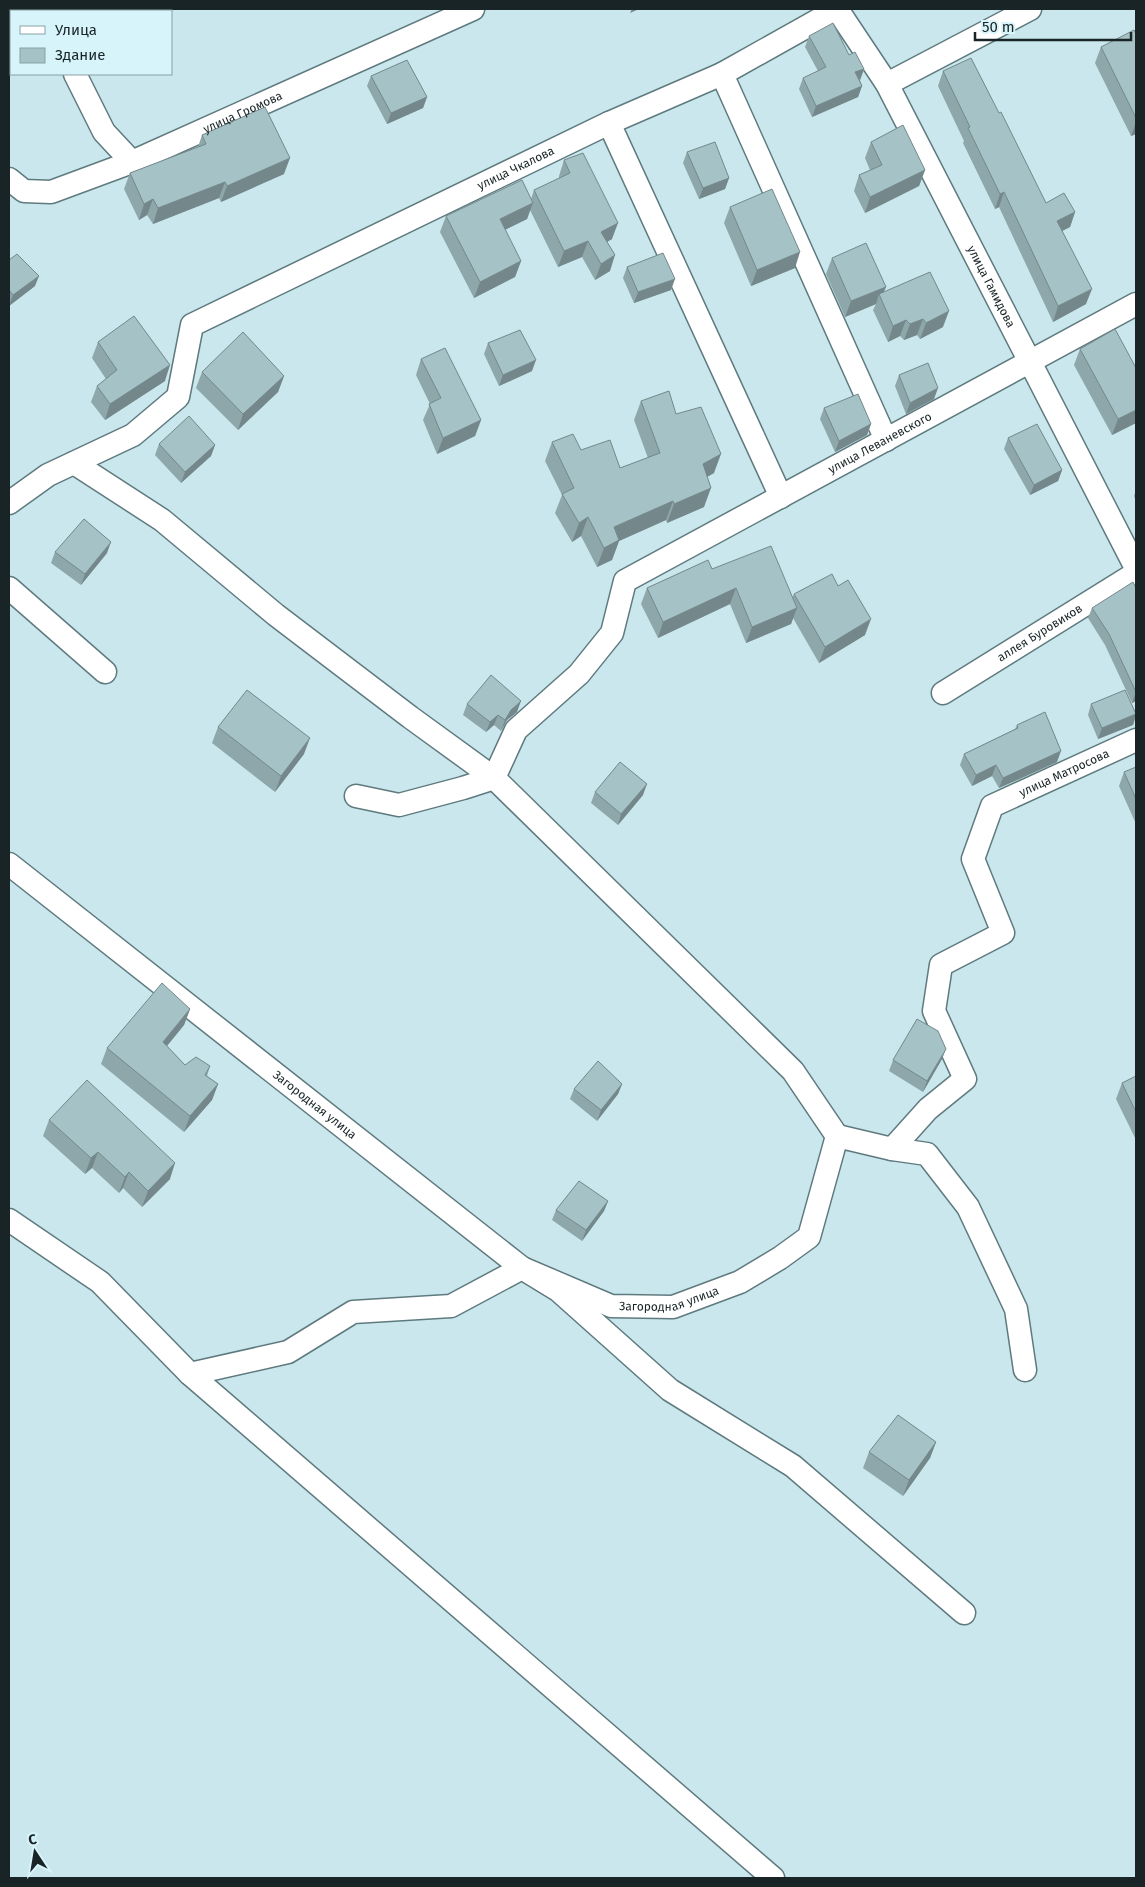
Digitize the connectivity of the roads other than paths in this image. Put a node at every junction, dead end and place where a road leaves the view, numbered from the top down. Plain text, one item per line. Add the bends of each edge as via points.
1 (473, 9) edge
2 (838, 9) edge
3 (1030, 9) edge
4 (722, 74) junction
5 (75, 75) edge
6 (887, 84) junction
7 (609, 123) junction
8 (132, 162) junction
9 (9, 179) edge
10 (1136, 304) edge
11 (1029, 362) junction
12 (886, 440) junction
13 (74, 463) junction
14 (781, 497) junction
15 (9, 503) edge
16 (1136, 568) edge
17 (1136, 573) edge
18 (9, 588) edge
19 (105, 672) dead end
20 (943, 693) dead end
21 (1136, 740) edge
22 (494, 778) junction
23 (356, 796) dead end
24 (9, 864) edge
25 (837, 1136) junction
26 (892, 1149) junction
27 (9, 1220) edge
28 (522, 1268) junction
29 (1025, 1370) dead end
30 (190, 1374) junction
31 (964, 1613) dead end
32 (773, 1878) edge

1 - 8 street, улица Громова
2 - 4 street, улица Чкалова
2 - 6 street, улица Гамидова
3 - 6 street
4 - 7 street, улица Чкалова
4 - 12 street
5 - 8 street via 104,132
6 - 11 street, улица Гамидова
7 - 13 street, улица Чкалова via 192,325 178,397 133,435
7 - 14 street
8 - 9 street, улица Громова via 51,192 24,190
10 - 11 street, улица Леваневского
11 - 12 street, улица Леваневского
11 - 16 street, улица Гамидова
12 - 14 street, улица Леваневского
13 - 15 street via 48,475
13 - 22 street via 162,520 284,621
14 - 22 street, улица Леваневского via 625,581 612,633 579,674 516,730
17 - 20 street, аллея Буровиков
18 - 19 street
21 - 26 street, улица Матросова via 992,806 973,859 1003,933 941,965 934,1011 965,1079 928,1109
22 - 23 street via 399,805
22 - 25 street via 793,1071
24 - 28 street, Загородная улица
25 - 26 street
25 - 28 street, Загородная улица via 810,1237 740,1282 673,1307 611,1306
26 - 29 street via 927,1154 968,1207 1016,1309
27 - 30 street via 100,1282
28 - 30 street via 451,1306 353,1312 288,1352
28 - 31 street via 558,1290 670,1390 793,1466
30 - 32 street

